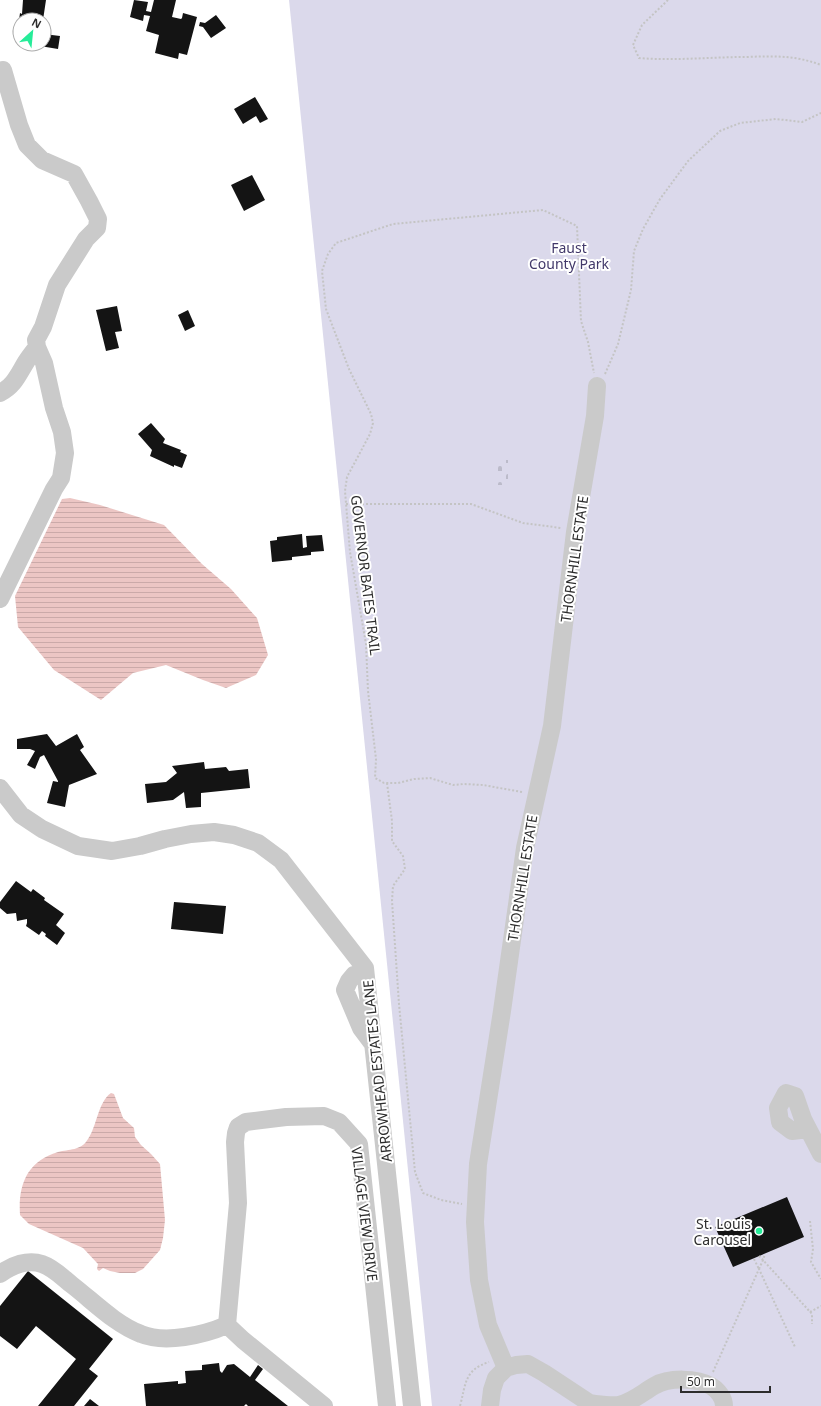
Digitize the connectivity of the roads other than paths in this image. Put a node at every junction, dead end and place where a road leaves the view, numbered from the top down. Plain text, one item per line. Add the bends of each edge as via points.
1 (3, 70) dead end
2 (37, 347) junction
3 (15, 382) junction
4 (48, 386) junction
5 (597, 386) road end
6 (0, 393) edge
7 (0, 599) edge
8 (0, 788) edge
9 (808, 1129) dead end
10 (821, 1154) edge
11 (0, 1274) edge
12 (227, 1325) junction
13 (499, 1364) junction
14 (591, 1404) edge
15 (324, 1406) edge
16 (387, 1406) edge
17 (412, 1406) edge
18 (490, 1406) edge
19 (724, 1406) edge

1 - 2 street via 27,145 42,160 74,174 98,219 97,228 86,239 57,285 36,340
2 - 3 street
2 - 4 street via 44,363
3 - 4 street via 29,379
3 - 6 street
4 - 7 street via 62,432 65,453 61,478
5 - 13 street, THORNHILL ESTATE via 552,726 525,848 478,1164 475,1222 479,1280
8 - 17 street, ARROWHEAD ESTATES LANE via 21,815 42,829 78,846 112,851 191,834 214,832 258,843 281,860 365,968
9 - 10 street
11 - 12 street via 8,1268 26,1262 42,1264 56,1272 116,1321 142,1335 168,1339 215,1331
12 - 15 street
12 - 16 street, VILLAGE VIEW DRIVE via 238,1203 235,1142 238,1127 246,1122 286,1117 324,1116 338,1122 359,1144
13 - 14 street via 528,1364
13 - 18 street
14 - 19 street via 618,1405 637,1398 656,1385 678,1379 708,1384 718,1390

